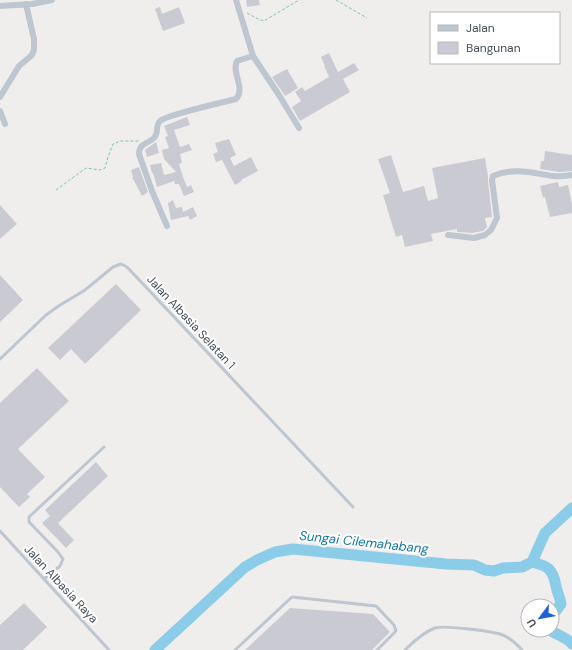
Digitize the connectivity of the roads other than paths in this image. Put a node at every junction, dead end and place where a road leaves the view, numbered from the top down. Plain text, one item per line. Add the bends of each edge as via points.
1 (52, 0) edge
2 (236, 0) edge
3 (7, 3) edge
4 (26, 4) junction
5 (0, 6) edge
6 (253, 56) junction
7 (0, 97) edge
8 (0, 111) edge
9 (5, 124) dead end
10 (299, 128) dead end
11 (572, 176) edge
12 (167, 226) dead end
13 (448, 235) dead end
14 (0, 358) edge
15 (104, 447) dead end
16 (353, 507) dead end
17 (0, 531) edge
18 (44, 579) junction
19 (109, 650) edge
20 (235, 650) edge
21 (377, 650) edge
22 (405, 650) edge
23 (522, 650) edge

1 - 4 street
2 - 6 street
3 - 4 street
3 - 5 street
4 - 7 street via 34,50 19,66
6 - 10 street
6 - 12 street via 235,64 240,92 236,99 161,120 157,125 155,138 144,143 139,150
8 - 9 street
11 - 13 street via 519,171 493,176 497,218 491,230 474,238
14 - 16 lane, Jalan Albasia Selatan 1 via 57,307 74,298 113,267 121,264 127,267
15 - 18 lane via 29,517 29,522 63,560 60,566
17 - 18 lane, Jalan Albasia Raya
18 - 19 lane, Jalan Albasia Raya
20 - 21 lane via 292,597 376,606 394,625 396,631
22 - 23 lane via 436,627 446,627 500,634 514,641

